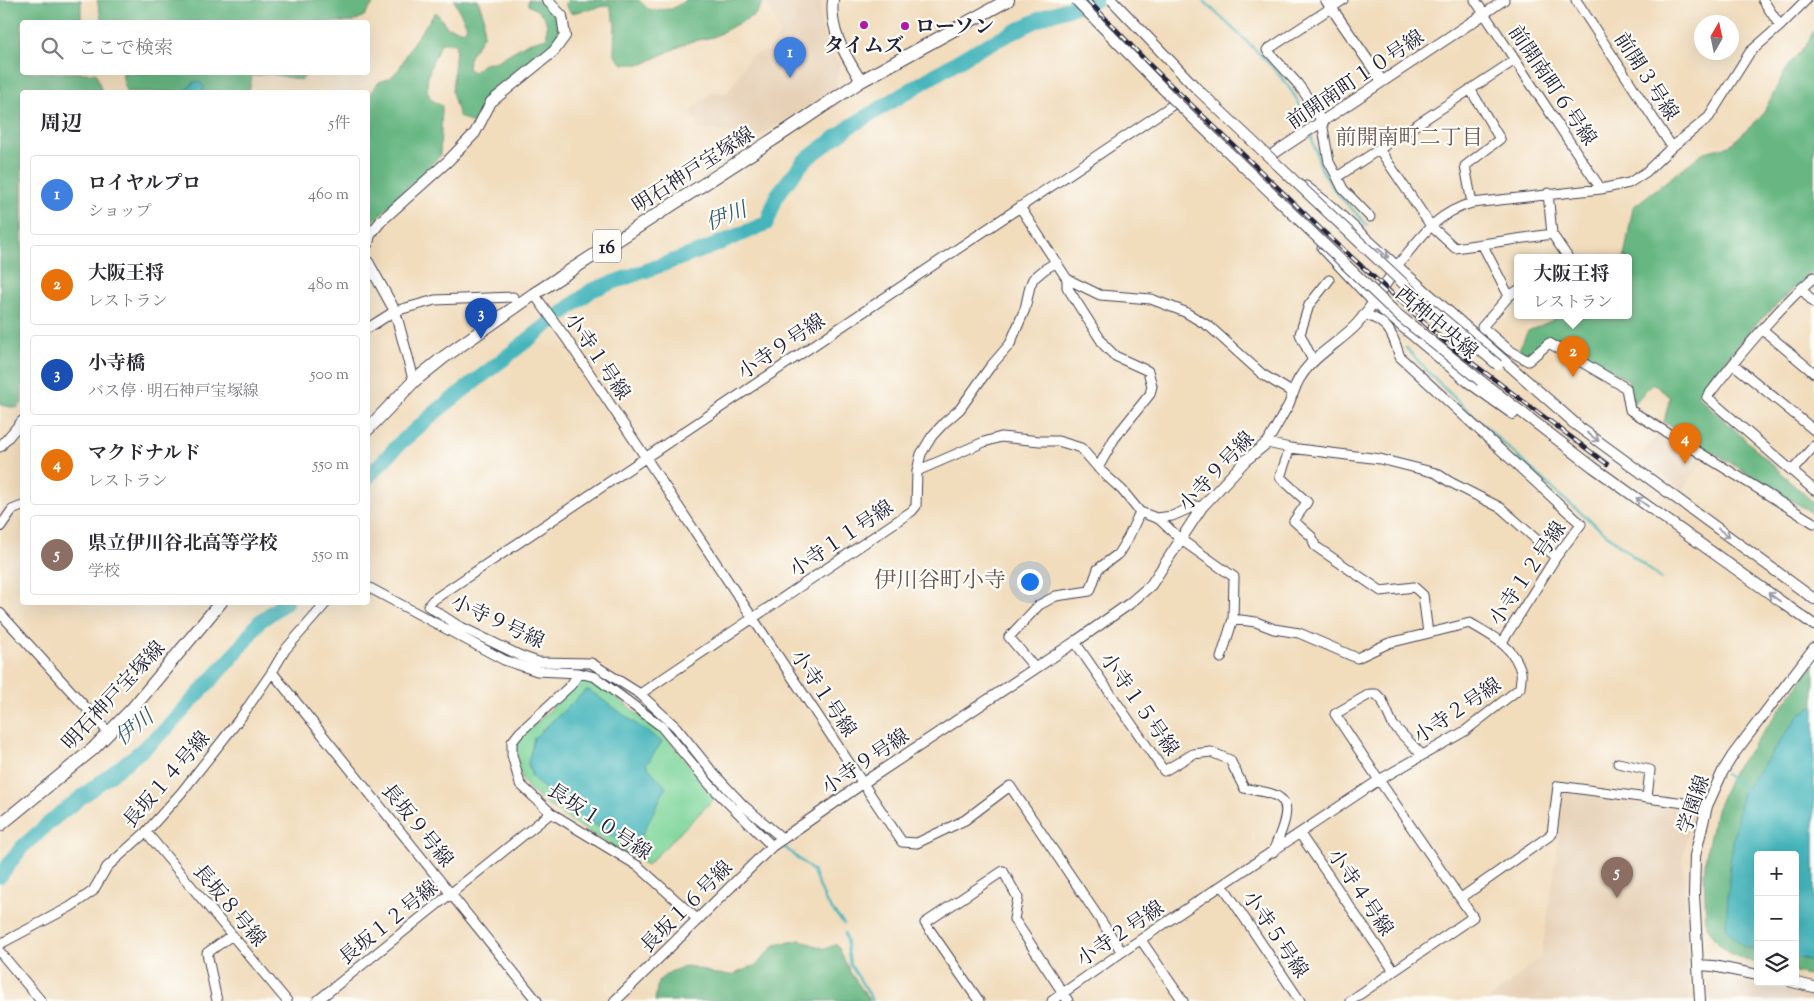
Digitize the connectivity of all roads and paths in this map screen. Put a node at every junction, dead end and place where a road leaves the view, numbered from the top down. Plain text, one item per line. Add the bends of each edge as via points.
1 (833, 0) edge
2 (1008, 0) edge
3 (1071, 0) edge
4 (1076, 0) edge
5 (1112, 0) edge
6 (1117, 0) edge
7 (1343, 0) edge
8 (1475, 0) edge
9 (1504, 0) edge
10 (1576, 0) edge
11 (1763, 0) edge
12 (1806, 0) edge
13 (552, 1) edge
14 (1329, 4) edge
15 (1484, 14) junction
16 (1780, 26) junction
17 (1515, 60) junction
18 (861, 81) junction
19 (1382, 81) junction
20 (1470, 89) junction
21 (1174, 104) junction
22 (1320, 124) junction
23 (1672, 147) junction
24 (1379, 149) junction
25 (1270, 156) junction
26 (1337, 177) junction
27 (1601, 189) junction
28 (1548, 193) junction
29 (1472, 203) junction
30 (1020, 207) junction
31 (1370, 217) dead end
32 (1431, 226) junction
33 (1552, 234) junction
34 (370, 235) edge
35 (1482, 244) junction
36 (1566, 254) edge
37 (1057, 262) junction
38 (370, 266) edge
39 (1397, 266) junction
40 (1814, 277) edge
41 (1067, 279) junction
42 (1329, 280) dead end
43 (1801, 288) junction
44 (1514, 293) edge
45 (1509, 296) junction
46 (537, 299) junction
47 (1373, 302) junction
48 (1814, 303) edge
49 (518, 304) junction
50 (395, 311) junction
51 (1364, 314) junction
52 (370, 327) edge
53 (1763, 330) junction
54 (1313, 361) junction
55 (1733, 364) junction
56 (1814, 373) edge
57 (414, 381) junction
58 (1293, 393) junction
59 (20, 423) edge
60 (1578, 426) junction
61 (370, 427) edge
62 (1814, 430) edge
63 (1267, 443) junction
64 (1814, 446) edge
65 (0, 447) edge
66 (1290, 448) junction
67 (646, 458) junction
68 (1593, 467) junction
69 (1098, 468) junction
70 (917, 471) junction
71 (1792, 471) junction
72 (1814, 490) edge
73 (20, 507) edge
74 (1202, 507) junction
75 (1140, 512) junction
76 (1157, 518) junction
77 (1814, 523) edge
78 (0, 528) edge
79 (1180, 539) junction
80 (1556, 557) junction
81 (370, 588) edge
82 (1814, 599) edge
83 (218, 605) edge
84 (324, 605) edge
85 (424, 611) junction
86 (0, 613) edge
87 (753, 618) junction
88 (1233, 619) junction
89 (1814, 625) edge
90 (1428, 633) junction
91 (1075, 642) junction
92 (1502, 642) junction
93 (1814, 648) edge
94 (1221, 658) dead end
95 (1035, 668) junction
96 (272, 672) junction
97 (579, 673) junction
98 (640, 694) junction
99 (109, 732) junction
100 (680, 740) junction
101 (1422, 755) junction
102 (1618, 764) dead end
103 (1379, 780) junction
104 (863, 783) junction
105 (1647, 798) junction
106 (1707, 806) junction
107 (551, 813) junction
108 (0, 825) edge
109 (146, 832) junction
110 (1300, 834) junction
111 (783, 839) junction
112 (772, 846) junction
113 (1273, 852) junction
114 (1222, 886) junction
115 (451, 894) junction
116 (1461, 898) junction
117 (697, 919) junction
118 (232, 935) junction
119 (1141, 940) junction
120 (0, 944) edge
121 (0, 952) edge
122 (1122, 952) junction
123 (1698, 965) junction
124 (1394, 971) junction
125 (1754, 974) edge
126 (1799, 984) edge
127 (1814, 987) edge
128 (1066, 997) edge
129 (41, 1001) edge
130 (216, 1001) edge
131 (287, 1001) edge
132 (317, 1001) edge
133 (537, 1001) edge
134 (615, 1001) edge
135 (979, 1001) edge
136 (1052, 1001) edge
137 (1183, 1001) edge
138 (1300, 1001) edge
139 (1350, 1001) edge
140 (1700, 1001) edge

1 - 18 street via 834,25 841,46
2 - 18 main road, 明石神戸宝塚線 / 16
3 - 21 street, 西神中央線, bridge
4 - 68 street, 西神中央線, bridge via 1172,98 1396,314
5 - 60 street, 西神中央線, bridge via 1196,88 1416,296
6 - 25 street, 西神中央線, bridge
7 - 14 street
8 - 15 street, 前開南町６号線
9 - 15 street
10 - 23 street, 前開３号線
11 - 16 street
12 - 16 street
13 - 34 street via 562,16 565,36 554,51 491,102 475,133
14 - 19 street
14 - 22 street via 1267,50 1297,83
15 - 17 street, 前開南町６号線
15 - 19 street, 前開南町１０号線
16 - 23 street via 1750,52 1709,117
17 - 20 street
17 - 27 street, 前開南町６号線
18 - 46 main road, 明石神戸宝塚線 / 16
19 - 22 street, 前開南町１０号線
20 - 24 street
20 - 29 street via 1500,139 1465,166
21 - 30 street, 小寺９号線
21 - 47 street, 西神中央線
22 - 25 street, 前開南町１０号線
22 - 26 street via 1329,162
23 - 27 street via 1629,183
24 - 26 street
24 - 32 street
25 -> 39 street, 西神中央線
26 - 31 street via 1343,190
27 - 28 street
28 - 29 street
28 - 33 street
29 - 32 street via 1456,208
30 - 37 street
30 - 67 street, 小寺９号線
32 - 35 street via 1455,248
32 - 39 street
33 - 35 street
33 - 36 street
35 - 45 street
37 - 41 street
37 - 70 street, 小寺１１号線 via 1033,279 1010,344 960,409 932,436 921,454
38 - 50 street
39 - 47 street, 小寺９号線
39 - 60 street
40 - 43 street
41 - 58 street via 1100,295 1151,299 1185,312 1210,326 1262,374
41 - 69 street via 1067,287 1104,345 1116,356 1148,371 1152,386 1150,394 1114,439
42 - 54 street via 1309,305 1300,334
43 - 48 street
43 - 53 street
44 - 45 street
45 - 77 street via 1482,327 1509,350 1528,362 1549,342 1626,388 1630,410
46 - 49 main road, 明石神戸宝塚線 / 16
46 - 67 street, 小寺１号線
47 - 51 street, 小寺９号線
47 - 68 street via 1467,382
49 - 50 street via 513,297 435,300
49 - 57 main road, 明石神戸宝塚線 / 16
50 - 52 street
50 - 57 street
51 - 54 street, 小寺９号線 via 1331,348
51 - 80 street, 小寺１２号線 via 1390,330 1400,357 1580,524
53 - 55 street
53 - 56 street
54 - 58 street, 小寺９号線 via 1302,372
55 - 62 street
55 - 71 street via 1707,397
57 - 61 main road, 明石神戸宝塚線 / 16
58 - 63 street, 小寺９号線
59 - 65 street
60 -> 82 street, 西神中央線
63 - 66 street
63 - 74 street, 小寺９号線 via 1246,460
64 - 71 street
66 - 80 street via 1380,459 1436,472 1501,508
66 - 90 street via 1280,477 1307,502 1294,521 1312,537 1315,546 1382,591 1414,587 1423,595
67 - 85 street, 小寺９号線 via 433,600
67 - 87 street, 小寺１号線
89 -> 68 street, 西神中央線
69 - 70 street via 1081,448 1058,441 1001,437
69 - 75 street
70 - 87 street, 小寺１１号線 via 916,506 912,511
71 - 72 street
73 - 78 street via 12,510
74 - 76 street via 1195,506 1172,516
74 - 79 street, 小寺９号線
75 - 76 street
75 - 95 street via 1118,554 1098,570 1090,592 1056,596 1039,605 1010,637
76 - 79 street
79 - 88 street via 1234,577
79 - 91 street, 小寺９号線 via 1152,585
80 - 92 street, 小寺１２号線
81 - 85 street
83 - 99 main road, 明石神戸宝塚線
84 - 96 street, 長坂１４号線 via 285,650
85 - 97 street via 504,660 537,671
85 - 98 street, 小寺９号線 via 538,662 591,663
86 - 99 street
87 - 98 street, 小寺１１号線
87 - 104 street, 小寺１号線
88 - 90 street, 小寺２号線 via 1299,633 1357,658 1389,643
88 - 94 street
90 - 92 street, 小寺２号線 via 1470,623
91 - 95 street, 小寺９号線
91 - 113 street, 小寺１５号線 via 1164,771 1193,754 1211,752 1230,760 1244,788 1272,794 1282,800 1286,809
92 - 101 street, 小寺２号線 via 1514,656 1521,673 1520,688 1465,730
93 - 106 street, 学園線 via 1733,755
95 - 104 street, 小寺９号線
96 - 109 street, 長坂１４号線 via 241,717
96 - 115 street, 長坂９号線
97 - 100 street via 595,678
97 - 107 street, 長坂１０号線 via 512,742 520,784
98 - 100 street, 小寺９号線 via 676,727
99 - 108 main road, 明石神戸宝塚線 via 93,749
100 - 111 street, 小寺９号線 via 744,806
100 - 112 street via 710,785
101 - 103 street, 小寺２号線
101 - 103 street via 1393,725 1376,694 1370,694 1335,714
102 - 105 street via 1650,770
103 - 110 street, 小寺２号線
103 - 116 street
104 - 111 street, 小寺９号線
104 - 122 street, 小寺１号線 via 902,842 917,843 965,820 1010,786
105 - 106 street
105 - 116 street via 1558,786 1552,834
106 - 123 street, 学園線 via 1695,856
107 - 115 street, 長坂１２号線
107 - 117 street, 長坂１０号線 via 638,866
109 - 118 street, 長坂８号線
109 - 120 street, 長坂１４号線 via 107,866 93,891 70,907
110 - 113 street, 小寺２号線
110 - 124 street, 小寺４号線
111 - 112 street, 長坂１６号線
112 - 117 street, 長坂１６号線
113 - 114 street, 小寺２号線
114 - 119 street, 小寺２号線
114 - 138 street, 小寺５号線
115 - 132 street, 長坂１２号線
115 - 133 street, 長坂９号線
116 - 124 street via 1473,917
117 - 134 street, 長坂１６号線
118 - 130 street via 207,953
118 - 131 street, 長坂８号線
119 - 122 street, 小寺２号線
119 - 137 street
121 - 129 street
122 - 128 street, 小寺２号線
123 - 125 street
123 - 140 street, 学園線
124 - 139 street
126 - 127 street
128 - 135 street via 1014,919 1018,898 1003,871 925,923
128 - 136 street, 小寺２号線

